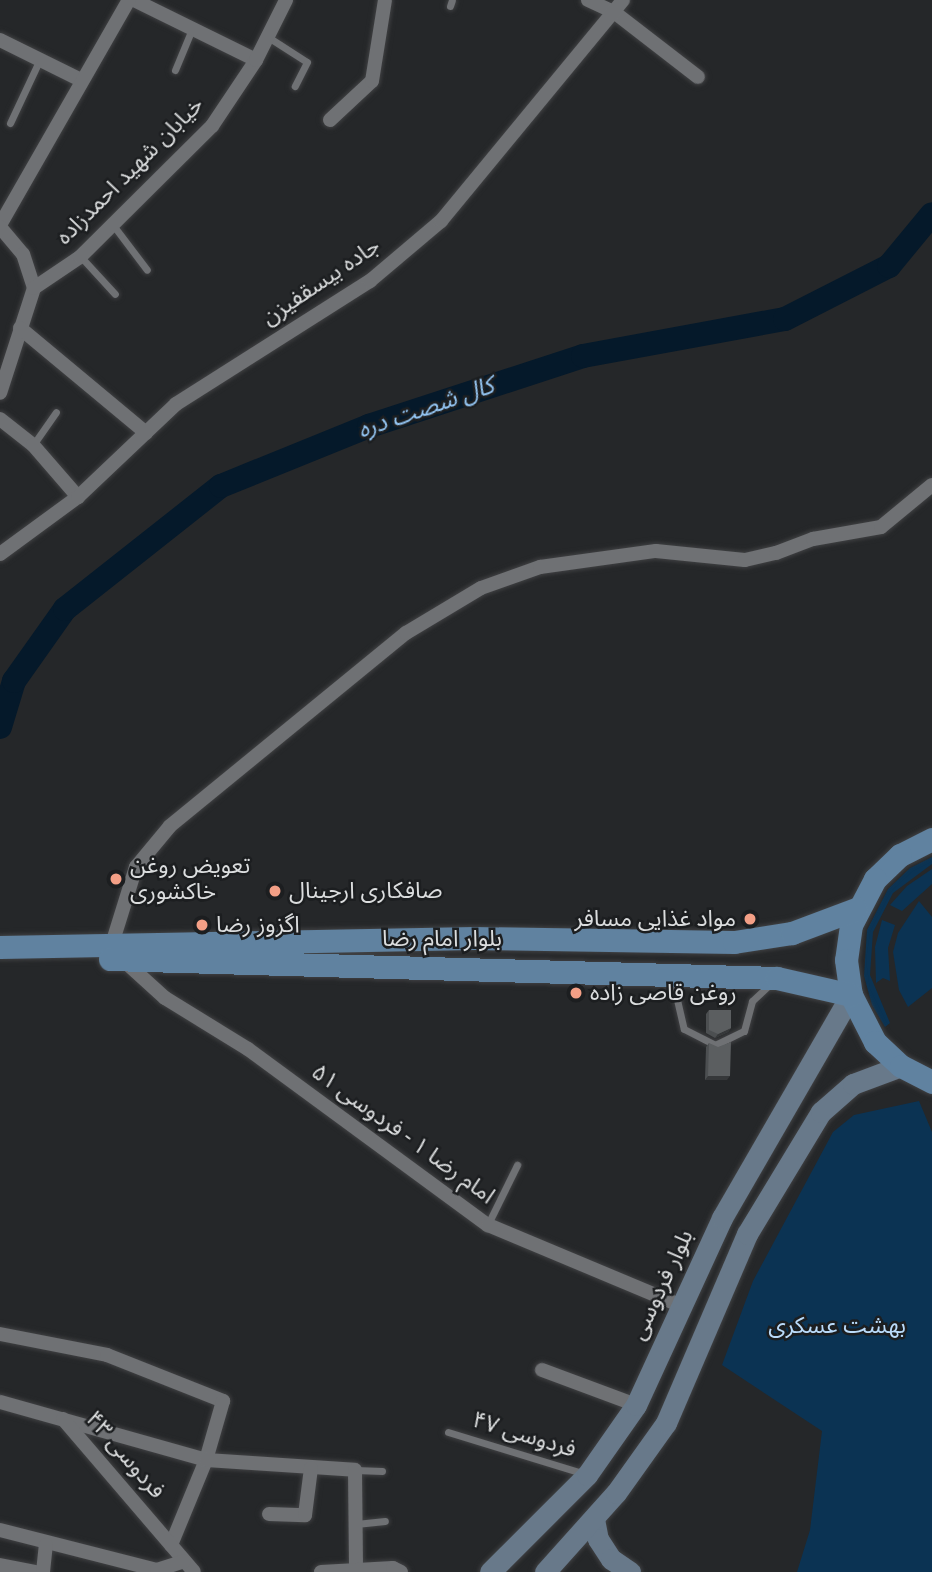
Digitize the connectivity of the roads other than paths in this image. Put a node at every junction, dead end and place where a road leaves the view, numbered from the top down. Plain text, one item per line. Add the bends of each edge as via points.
1 (131, 0) edge
2 (285, 0) edge
3 (385, 0) edge
4 (589, 0) edge
5 (623, 0) edge
6 (614, 12) junction
7 (192, 29) junction
8 (268, 37) junction
9 (0, 40) edge
10 (256, 60) junction
11 (39, 61) junction
12 (175, 70) dead end
13 (698, 77) dead end
14 (81, 80) junction
15 (295, 86) dead end
16 (330, 120) dead end
17 (10, 123) dead end
18 (113, 225) junction
19 (0, 226) edge
20 (80, 257) junction
21 (147, 270) dead end
22 (34, 288) junction
23 (115, 294) dead end
24 (20, 328) junction
25 (0, 393) edge
26 (56, 412) dead end
27 (0, 419) edge
28 (146, 433) junction
29 (33, 445) junction
30 (932, 485) edge
31 (78, 497) junction
32 (0, 554) edge
33 (932, 839) edge
34 (856, 909) junction
35 (474, 938) junction
36 (0, 947) edge
37 (117, 952) junction
38 (25, 953) junction
39 (0, 958) edge
40 (474, 968) junction
41 (663, 974) junction
42 (777, 978) junction
43 (850, 995) junction
44 (901, 1066) junction
45 (932, 1082) edge
46 (517, 1165) dead end
47 (488, 1224) junction
48 (682, 1306) junction
49 (0, 1334) edge
50 (542, 1370) dead end
51 (0, 1402) edge
52 (636, 1405) junction
53 (62, 1418) junction
54 (448, 1432) dead end
55 (206, 1460) junction
56 (311, 1468) junction
57 (355, 1470) junction
58 (382, 1471) dead end
59 (587, 1475) junction
60 (269, 1514) dead end
61 (594, 1519) junction
62 (385, 1521) dead end
63 (355, 1524) junction
64 (0, 1530) edge
65 (46, 1545) junction
66 (171, 1545) junction
67 (0, 1565) edge
68 (189, 1567) edge
69 (356, 1568) junction
70 (397, 1570) edge
71 (37, 1572) edge
72 (43, 1572) edge
73 (321, 1572) edge
74 (490, 1572) edge
75 (545, 1572) edge
76 (630, 1572) edge

1 - 7 street
1 - 14 street
2 - 8 street, خیابان شهید احمدزاده
3 - 16 street via 372,81
4 - 6 street
5 - 6 street, جاده بیسقفیزن
6 - 13 street
6 - 28 street, جاده بیسقفیزن via 441,221 370,281 176,404
7 - 10 street
7 - 12 lane
8 - 10 street, خیابان شهید احمدزاده
8 - 15 lane via 307,62
9 - 11 street
10 - 18 street, خیابان شهید احمدزاده via 212,126
11 - 14 street
11 - 17 lane
14 - 19 street
18 - 20 street, خیابان شهید احمدزاده
18 - 21 lane
19 - 22 street via 23,254
20 - 22 street, خیابان شهید احمدزاده
20 - 23 lane
22 - 24 street
24 - 25 street
24 - 28 street
26 - 29 lane
27 - 29 street
28 - 31 street, جاده بیسقفیزن
29 - 31 street
30 - 37 street via 881,527 813,539 776,554 745,560 656,551 540,567 481,588 406,634 170,826 136,867
31 - 32 street, جاده بیسقفیزن
33 - 34 main road via 887,866
34 - 35 main road, بلوار امام رضا via 792,933 734,942
34 - 43 main road via 847,943
35 - 37 main road, بلوار امام رضا
35 - 40 main road
36 - 38 main road
37 - 38 main road, بلوار امام رضا
37 - 40 main road, بلوار امام رضا
37 - 47 street, امام رضا ۱ - فردوسی ۵۱ via 165,998 248,1049
38 - 39 main road
40 - 41 main road, بلوار امام رضا
41 - 42 main road, بلوار امام رضا
41 - 42 lane via 675,991 684,1029 715,1045 744,1031 752,1001
42 - 43 main road, بلوار امام رضا
43 - 44 main road via 865,1027
43 - 48 main road, بلوار فردوسی via 722,1218
44 - 45 main road
44 - 61 main road via 853,1084 821,1112 747,1234 666,1423
46 - 47 lane
47 - 48 street, امام رضا ۱ - فردوسی ۵۱
48 - 52 main road, بلوار فردوسی
49 - 55 street via 107,1355 223,1401
50 - 52 street
51 - 53 street, فردوسی ۴۳
52 - 59 main road, بلوار فردوسی
53 - 55 street
53 - 66 street, فردوسی ۴۳
54 - 59 lane, فردوسی ۴۷
55 - 56 street
55 - 66 street
56 - 57 street
56 - 60 street via 305,1515
57 - 58 lane
57 - 63 street
59 - 74 main road, بلوار فردوسی
61 - 75 main road
61 - 76 main road via 598,1539 611,1559
62 - 63 lane
63 - 69 street
64 - 65 street
65 - 68 street via 157,1570
65 - 72 street
66 - 68 street, فردوسی ۴۳
67 - 71 street
69 - 70 street
69 - 73 street

